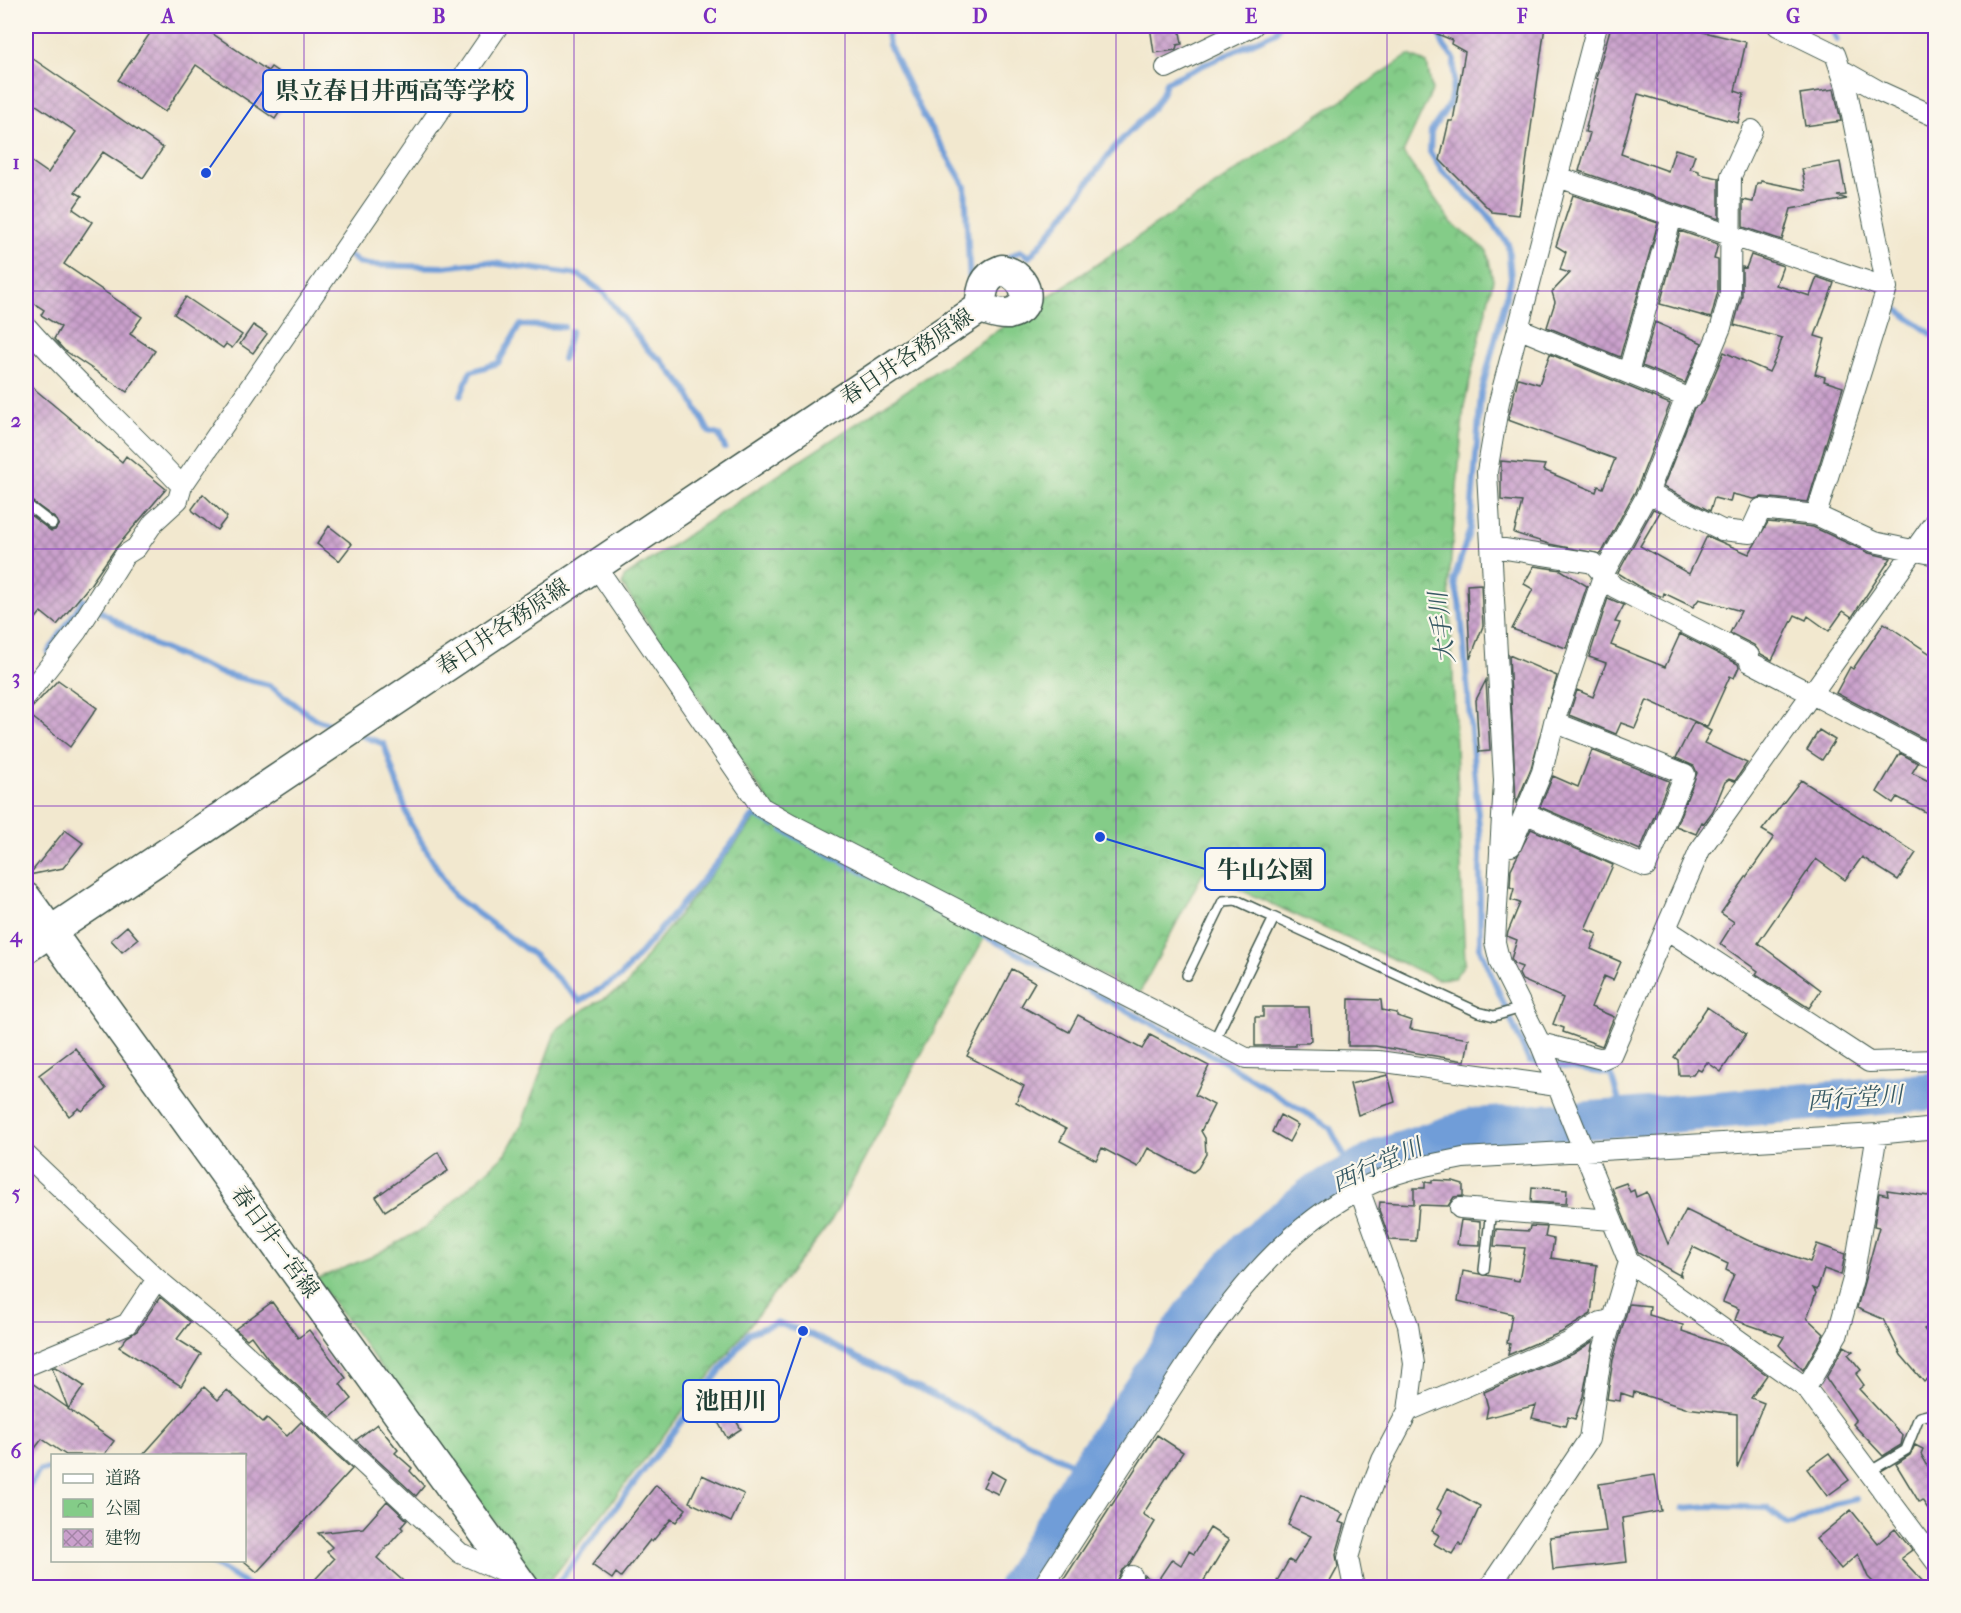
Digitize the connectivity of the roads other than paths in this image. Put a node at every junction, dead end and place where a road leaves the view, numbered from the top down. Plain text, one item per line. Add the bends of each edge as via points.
1 (498, 26) edge
2 (1253, 26) edge
3 (1597, 26) edge
4 (1778, 26) edge
5 (1209, 35) edge
6 (1166, 68) dead end
7 (1840, 69) junction
8 (1935, 117) edge
9 (1752, 130) dead end
10 (1558, 177) junction
11 (1672, 216) junction
12 (1729, 233) junction
13 (1887, 288) junction
14 (980, 308) dead end
15 (26, 326) edge
16 (1520, 329) junction
17 (1628, 373) junction
18 (1686, 397) junction
19 (182, 486) junction
20 (1648, 493) junction
21 (26, 504) edge
22 (1816, 515) junction
23 (1935, 520) edge
24 (52, 525) dead end
25 (1493, 547) junction
26 (1914, 551) junction
27 (1935, 555) edge
28 (595, 565) junction
29 (1604, 573) junction
30 (1812, 695) junction
31 (26, 696) edge
32 (1554, 722) junction
33 (1935, 756) edge
34 (1525, 813) junction
35 (1500, 848) junction
36 (26, 898) edge
37 (1274, 918) junction
38 (1666, 929) junction
39 (50, 931) junction
40 (26, 948) edge
41 (1187, 975) dead end
42 (1522, 1008) junction
43 (1214, 1041) junction
44 (1540, 1043) junction
45 (1935, 1060) edge
46 (1557, 1086) junction
47 (1935, 1128) edge
48 (1877, 1134) junction
49 (1585, 1150) junction
50 (26, 1155) edge
51 (1359, 1189) junction
52 (1460, 1208) dead end
53 (1491, 1210) junction
54 (1612, 1220) junction
55 (1629, 1262) junction
56 (1484, 1270) dead end
57 (157, 1279) junction
58 (1611, 1320) junction
59 (26, 1366) edge
60 (1806, 1388) junction
61 (1408, 1411) junction
62 (1935, 1413) edge
63 (1869, 1472) junction
64 (1935, 1562) edge
65 (521, 1583) edge
66 (1352, 1586) edge
67 (1042, 1587) edge
68 (1489, 1587) edge

1 - 19 street
2 - 5 street
3 - 10 street
4 - 7 street via 1835,54
5 - 6 street
7 - 8 street
7 - 13 street
9 - 12 street via 1731,176
10 - 11 street
10 - 16 street
11 - 12 street
11 - 17 street
12 - 13 street
12 - 18 street via 1730,293 1721,327 1692,398
13 - 22 street
14 - 28 main road, 春日井各務原線
15 - 19 street
16 - 17 street
16 - 25 street via 1499,402 1487,472
17 - 18 street
18 - 20 street
19 - 31 street via 178,500 154,522 136,548 125,555 77,631
20 - 22 street via 1722,530 1750,533 1761,509
20 - 29 street
21 - 24 lane
22 - 26 street via 1874,542
23 - 26 street
25 - 29 street via 1593,563
25 - 35 street via 1504,781
26 - 27 street
26 - 30 street
28 - 39 main road, 春日井各務原線
28 - 43 street via 761,807
29 - 30 street via 1614,586 1749,656 1750,662
29 - 32 street
30 - 33 street
30 - 38 street via 1700,850
32 - 34 street via 1542,772
32 - 34 street via 1685,774 1646,867
34 - 35 street via 1511,846
35 - 42 street via 1495,942 1500,963
36 - 39 main road, 春日井一宮線
37 - 41 lane via 1236,900 1223,901
37 - 42 lane via 1478,1012 1494,1017
37 - 43 lane
38 - 44 street via 1611,1055 1602,1059
38 - 45 street via 1869,1062
39 - 40 main road, 春日井各務原線
39 - 65 main road, 春日井一宮線
42 - 44 street
43 - 46 street via 1246,1058 1378,1061
44 - 46 street
46 - 49 street
47 - 48 street
48 - 49 street
48 - 60 street via 1853,1279 1838,1333
49 - 51 street via 1463,1158 1407,1170
49 - 54 street
50 - 57 street
51 - 61 street via 1408,1324 1414,1364
51 - 67 street via 1322,1212 1283,1244 1236,1296 1199,1346
52 - 53 street
53 - 54 street
53 - 56 lane
54 - 55 street
55 - 58 street
55 - 60 street
57 - 59 street via 127,1324
57 - 65 street via 230,1340 460,1553
58 - 61 street via 1600,1322 1568,1343
58 - 68 street via 1601,1357 1589,1439
60 - 63 street
61 - 66 street via 1382,1460 1360,1517 1348,1558
62 - 63 lane via 1919,1417 1906,1450
63 - 64 street

